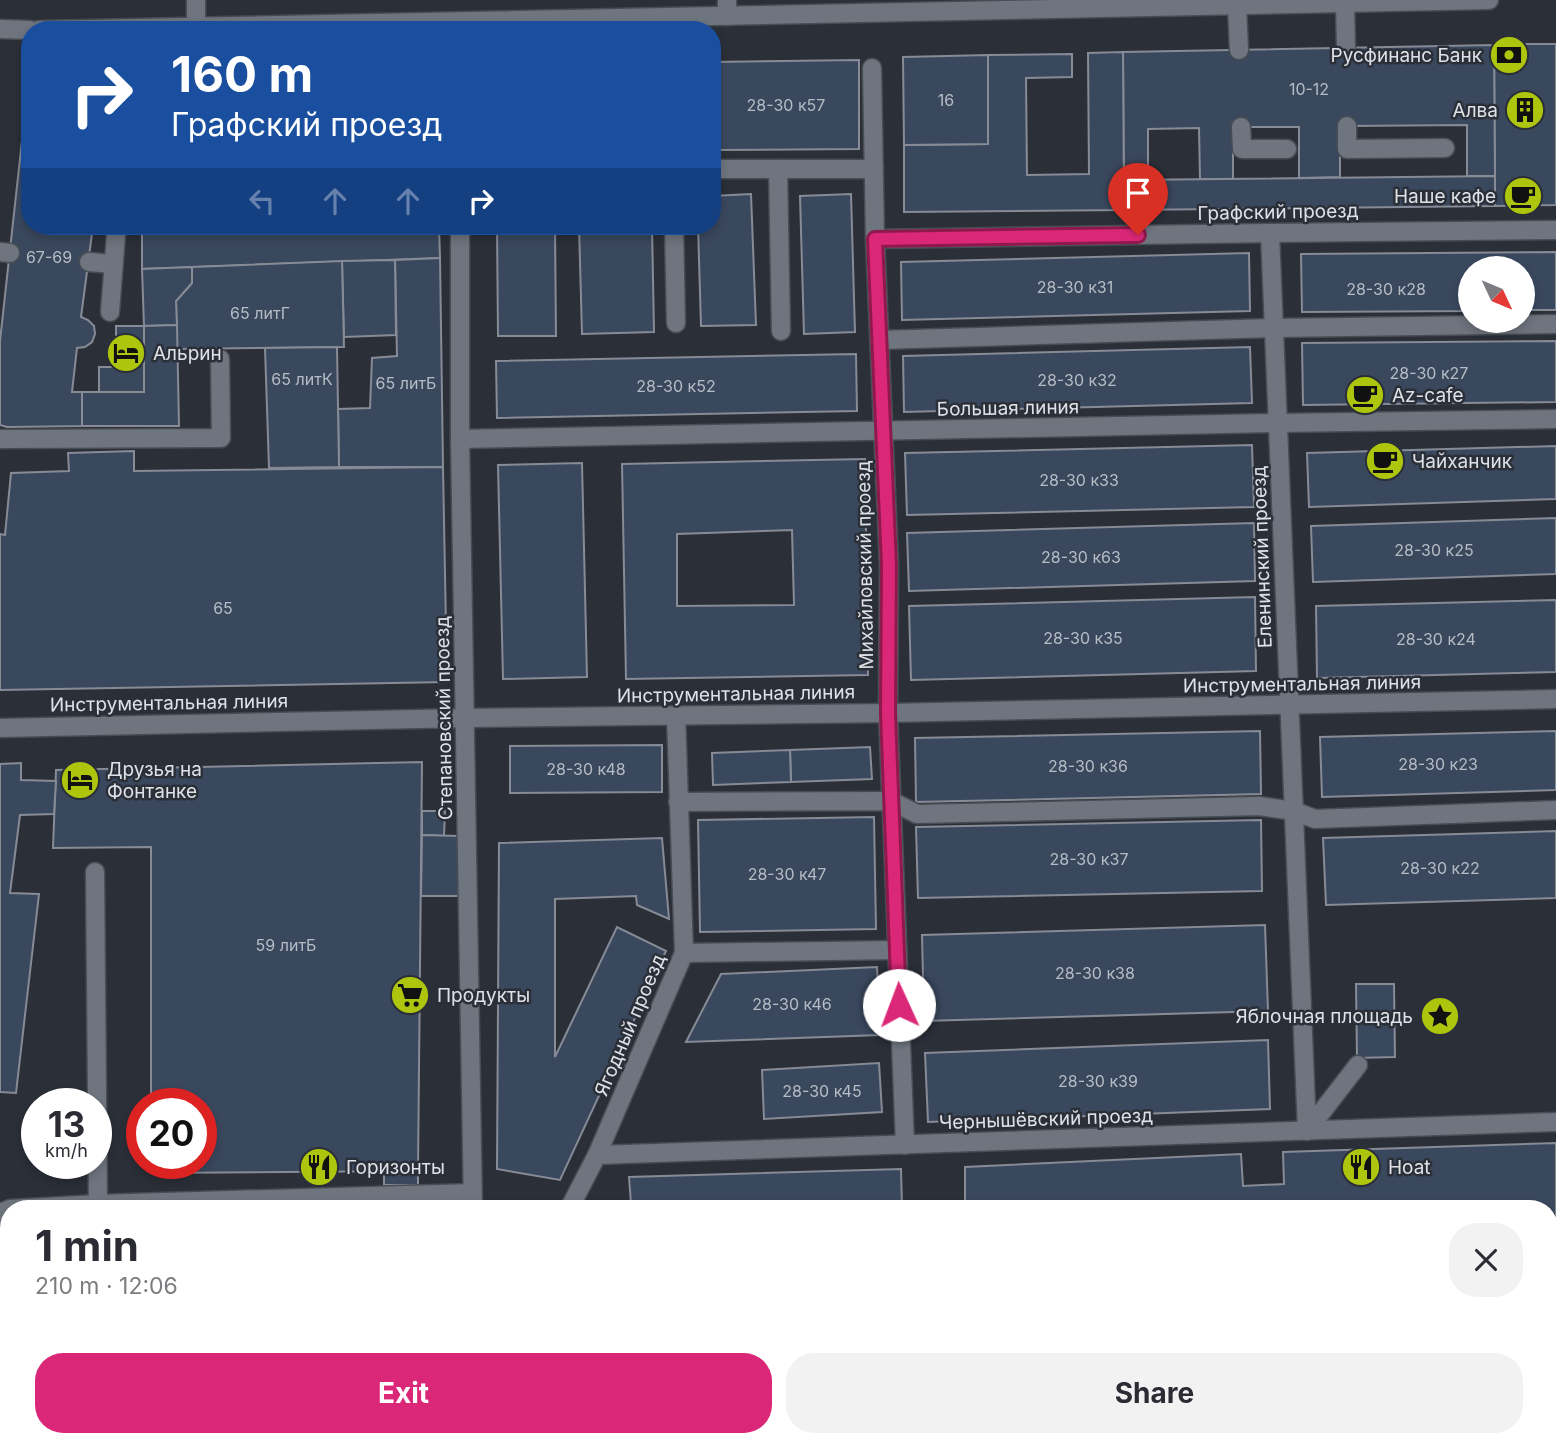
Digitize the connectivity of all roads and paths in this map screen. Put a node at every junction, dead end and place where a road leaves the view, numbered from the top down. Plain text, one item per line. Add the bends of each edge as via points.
1 (196, 0) edge
2 (1448, 0) edge
3 (1489, 0) edge
4 (1342, 2) edge
5 (1190, 3) edge
6 (1237, 5) junction
7 (864, 6) edge
8 (727, 8) edge
9 (196, 21) edge
10 (524, 21) edge
11 (0, 29) edge
12 (21, 30) edge
13 (1346, 48) dead end
14 (1239, 50) dead end
15 (872, 68) dead end
16 (1347, 126) dead end
17 (1241, 127) dead end
18 (1445, 148) dead end
19 (1287, 149) dead end
20 (721, 169) edge
21 (778, 169) junction
22 (874, 169) junction
23 (1556, 230) edge
24 (1270, 233) junction
25 (116, 235) dead end
26 (460, 235) edge
27 (674, 235) edge
28 (875, 239) junction
29 (89, 261) dead end
30 (113, 264) junction
31 (110, 312) dead end
32 (676, 323) dead end
33 (1556, 324) edge
34 (1274, 328) junction
35 (781, 331) dead end
36 (880, 340) junction
37 (220, 359) dead end
38 (1556, 419) edge
39 (1278, 424) junction
40 (884, 432) junction
41 (0, 439) edge
42 (460, 439) junction
43 (1556, 699) edge
44 (1289, 705) junction
45 (888, 713) junction
46 (676, 715) junction
47 (465, 718) junction
48 (0, 728) edge
49 (891, 801) junction
50 (678, 802) junction
51 (1556, 810) edge
52 (1294, 811) junction
53 (95, 873) dead end
54 (897, 950) junction
55 (684, 953) junction
56 (1358, 1065) dead end
57 (1556, 1122) edge
58 (1307, 1131) junction
59 (905, 1145) junction
60 (597, 1155) junction
61 (98, 1200) edge
62 (472, 1200) edge
63 (574, 1200) edge

1 - 9 street
2 - 3 street
2 - 4 street
4 - 6 street
4 - 13 street
5 - 6 street
5 - 7 street
6 - 14 street
7 - 8 street
8 - 10 street
11 - 12 street
15 - 22 street, Михайловский проезд
16 - 18 street via 1347,149
17 - 19 street via 1242,149
20 - 21 street
21 - 22 street
21 - 35 street
22 - 28 street, Михайловский проезд
23 - 24 street, Графский проезд
24 - 28 street, Графский проезд
24 - 34 street, Еленинский проезд
25 - 30 street
26 - 42 street, Степановский проезд
27 - 32 street
28 - 36 street, Михайловский проезд
29 - 30 street
30 - 31 street
33 - 34 street
34 - 36 street
34 - 39 street, Еленинский проезд
36 - 40 street, Михайловский проезд
37 - 41 street via 221,438
38 - 39 street, Большая линия
39 - 40 street, Большая линия
39 - 44 street, Еленинский проезд
40 - 42 street, Большая линия
40 - 45 street, Михайловский проезд
42 - 47 street, Степановский проезд
43 - 44 street, Инструментальная линия
44 - 45 street, Инструментальная линия
44 - 52 street, Еленинский проезд
45 - 46 street, Инструментальная линия
45 - 49 street, Михайловский проезд
46 - 47 street, Инструментальная линия
46 - 50 street
47 - 48 street, Инструментальная линия
47 - 62 street, Степановский проезд
49 - 50 street
49 - 52 street via 917,814 1259,806
49 - 54 street, Михайловский проезд
50 - 55 street
51 - 52 street via 1315,819
52 - 58 street, Еленинский проезд
53 - 61 street
54 - 55 street, Ягодный проезд
54 - 59 street, Михайловский проезд
55 - 60 street, Ягодный проезд
56 - 58 street
57 - 58 street, Чернышёвский проезд
58 - 59 street, Чернышёвский проезд
59 - 60 street, Чернышёвский проезд
60 - 63 street

